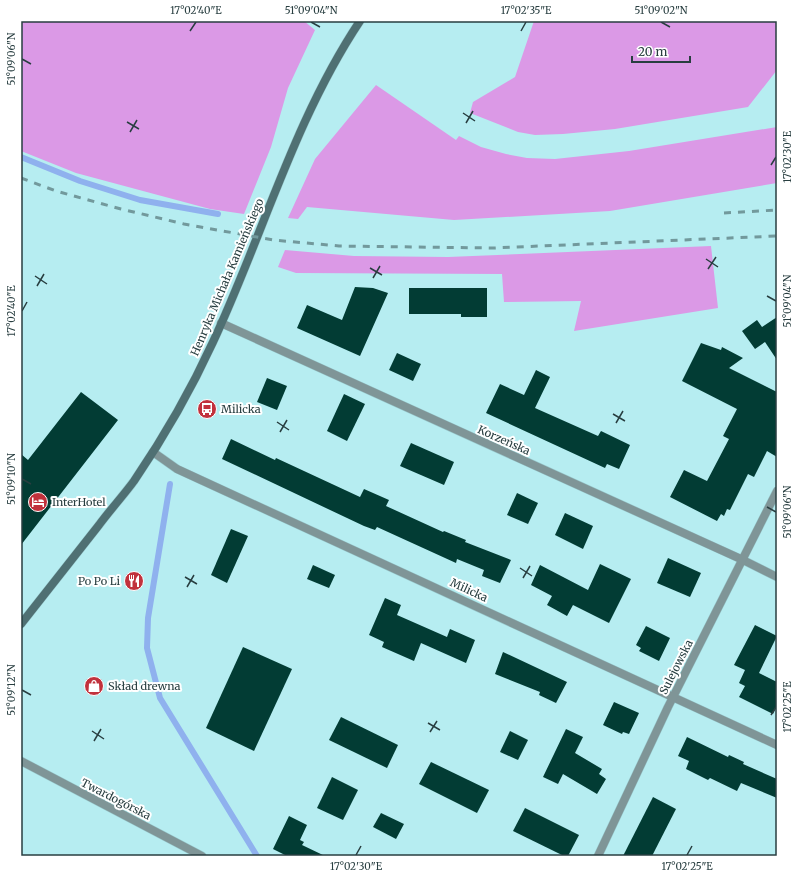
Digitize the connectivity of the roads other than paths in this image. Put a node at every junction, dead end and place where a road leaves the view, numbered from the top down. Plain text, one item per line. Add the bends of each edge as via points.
1 (360, 21) edge
2 (221, 323) junction
3 (153, 452) junction
4 (777, 491) edge
5 (743, 560) junction
6 (777, 577) edge
7 (22, 621) edge
8 (673, 697) junction
9 (777, 745) edge
10 (21, 762) edge
11 (202, 856) edge
12 (598, 856) edge

1 - 2 street, Henryka Michała Kamieńskiego via 345,43 286,163 240,282
2 - 3 street, Henryka Michała Kamieńskiego via 190,388
2 - 5 street, Korzeńska
3 - 7 street, Henryka Michała Kamieńskiego via 132,483
3 - 8 street, Milicka via 177,469
4 - 5 street, Sulejowska
5 - 6 street, Korzeńska
5 - 8 street, Sulejowska
8 - 9 street, Milicka
8 - 12 street, Sulejowska
10 - 11 street, Twardogórska

